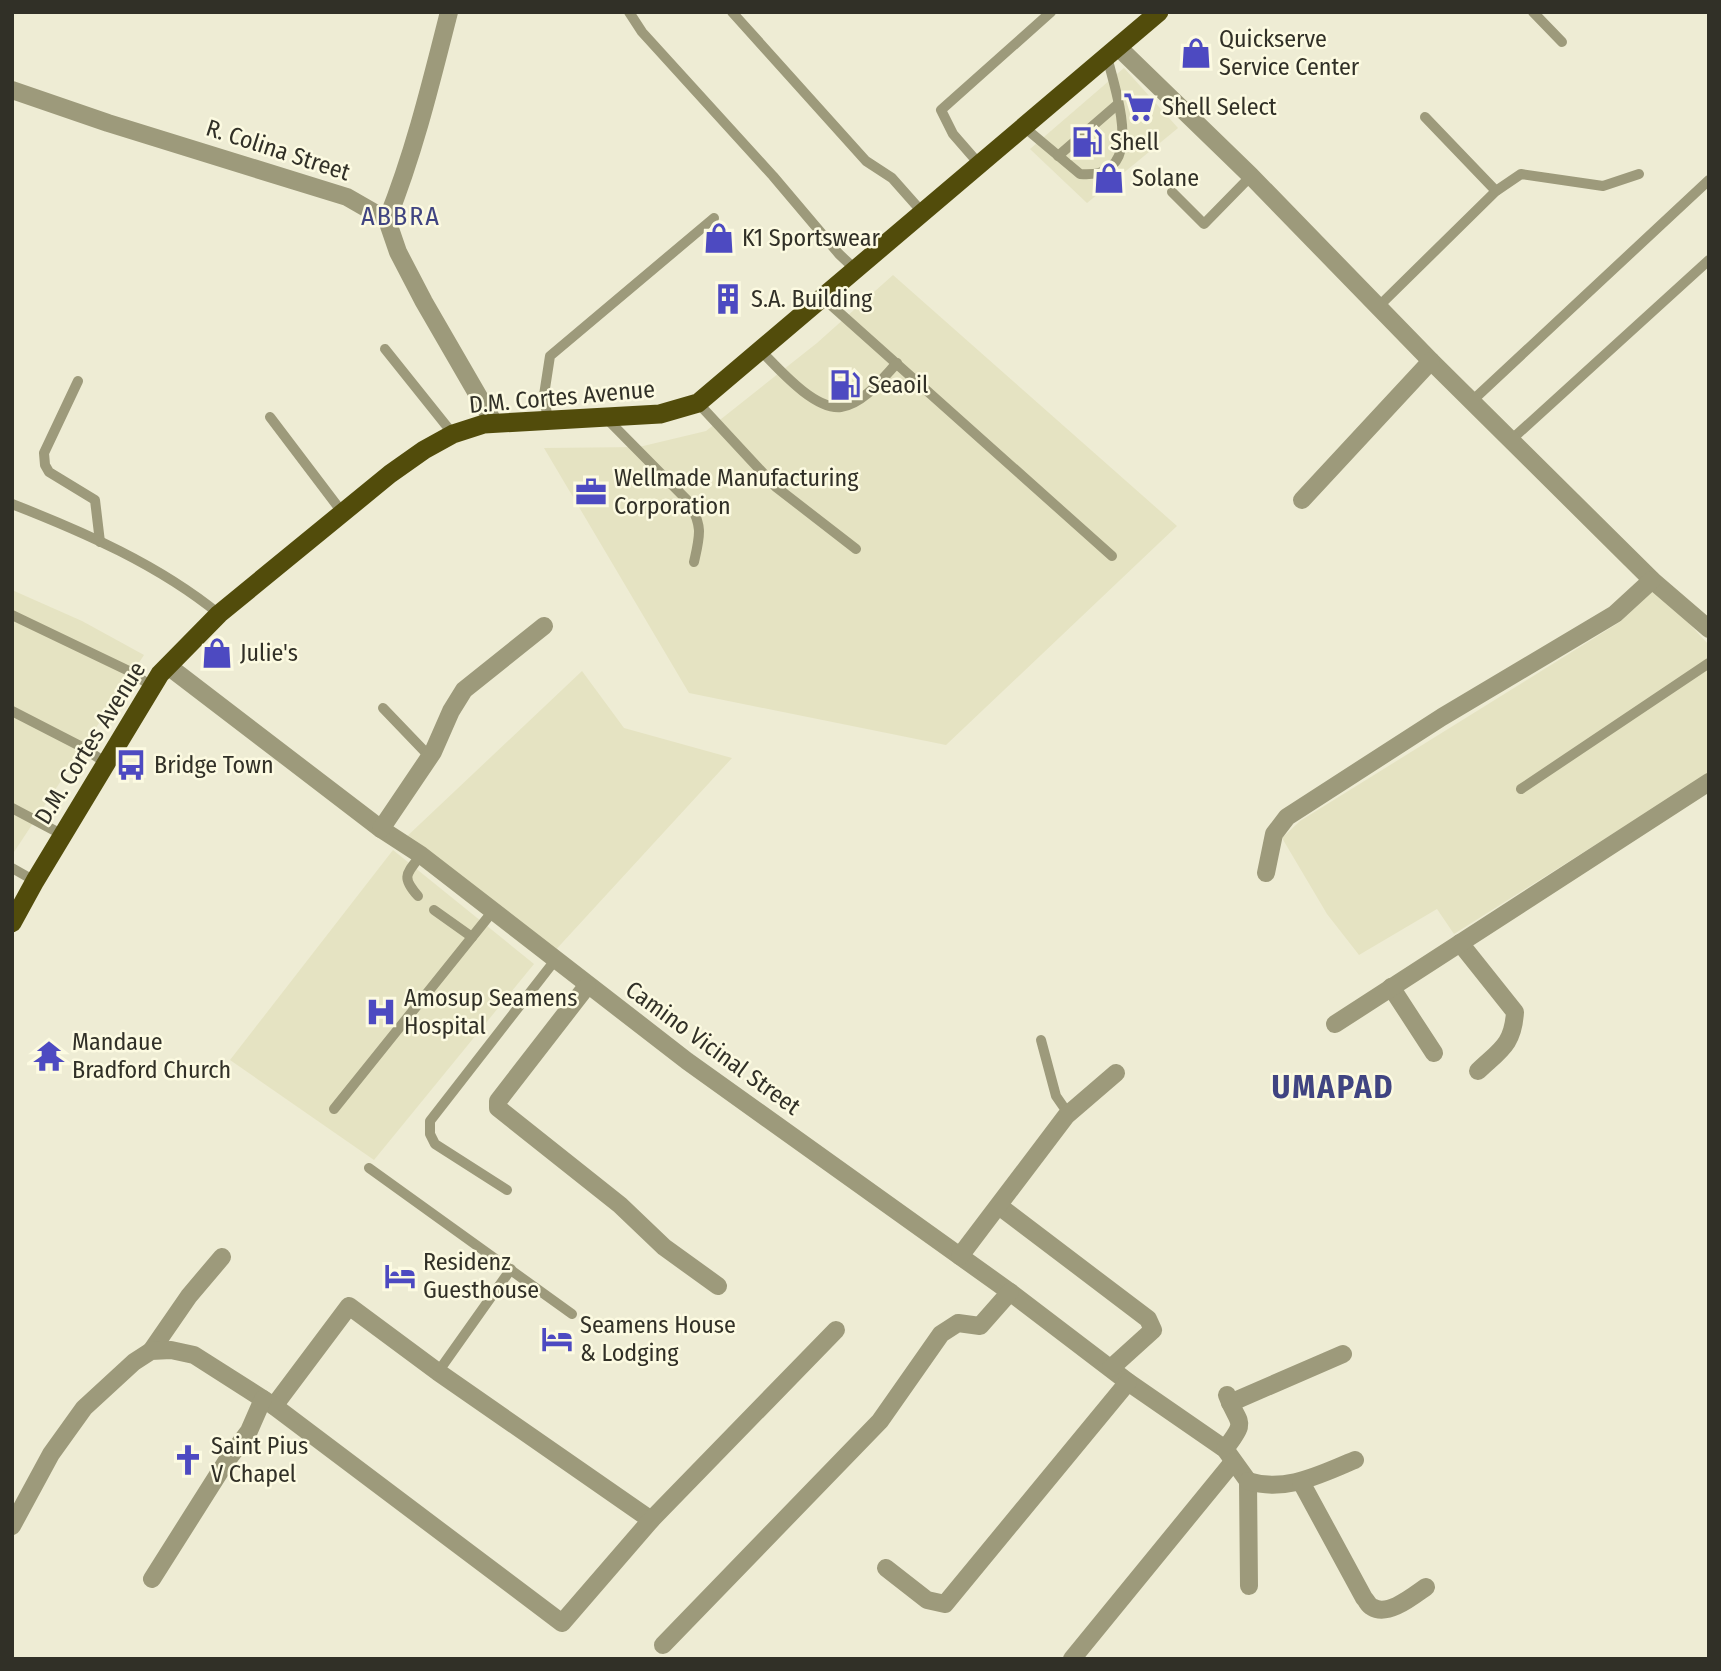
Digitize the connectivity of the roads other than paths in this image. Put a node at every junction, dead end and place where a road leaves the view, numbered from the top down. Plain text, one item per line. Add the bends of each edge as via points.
1 (449, 12) edge
2 (629, 12) edge
3 (732, 12) edge
4 (1051, 12) edge
5 (1159, 12) edge
6 (1533, 12) edge
7 (1562, 42) dead end
8 (1113, 52) junction
9 (12, 90) edge
10 (1118, 104) junction
11 (1424, 117) dead end
12 (1024, 127) junction
13 (1058, 156) junction
14 (980, 165) junction
15 (1639, 174) dead end
16 (1251, 176) junction
17 (1709, 180) edge
18 (1496, 191) junction
19 (1172, 192) dead end
20 (923, 213) junction
21 (714, 218) dead end
22 (387, 220) junction
23 (1709, 260) edge
24 (856, 270) junction
25 (823, 298) junction
26 (1379, 306) junction
27 (384, 349) dead end
28 (761, 351) junction
29 (1431, 360) junction
30 (897, 363) junction
31 (78, 381) dead end
32 (1472, 401) junction
33 (698, 403) junction
34 (270, 417) dead end
35 (605, 417) junction
36 (548, 421) junction
37 (494, 423) junction
38 (453, 434) junction
39 (1511, 440) junction
40 (1301, 500) dead end
41 (12, 504) edge
42 (342, 512) junction
43 (100, 542) junction
44 (856, 549) dead end
45 (1112, 556) dead end
46 (694, 562) dead end
47 (1652, 580) junction
48 (219, 614) junction
49 (12, 615) edge
50 (544, 626) dead end
51 (1708, 627) edge
52 (1709, 663) edge
53 (168, 666) junction
54 (151, 686) junction
55 (383, 708) dead end
56 (12, 711) edge
57 (430, 757) junction
58 (106, 763) junction
59 (1709, 782) edge
60 (1521, 789) dead end
61 (12, 808) edge
62 (381, 829) junction
63 (63, 835) junction
64 (421, 856) junction
65 (12, 868) edge
66 (1266, 873) dead end
67 (35, 881) junction
68 (418, 897) dead end
69 (434, 910) dead end
70 (493, 911) junction
71 (12, 923) edge
72 (471, 937) junction
73 (1460, 943) junction
74 (556, 959) junction
75 (587, 986) junction
76 (1391, 987) junction
77 (1335, 1024) dead end
78 (1041, 1040) dead end
79 (1434, 1053) dead end
80 (1478, 1071) dead end
81 (1116, 1073) dead end
82 (334, 1109) dead end
83 (1066, 1116) junction
84 (369, 1168) dead end
85 (507, 1190) dead end
86 (999, 1206) junction
87 (960, 1256) junction
88 (222, 1257) dead end
89 (512, 1269) junction
90 (718, 1286) dead end
91 (1010, 1292) junction
92 (572, 1314) dead end
93 (836, 1330) dead end
94 (151, 1351) junction
95 (1343, 1354) dead end
96 (1111, 1368) junction
97 (438, 1372) junction
98 (1128, 1382) junction
99 (268, 1403) junction
100 (1229, 1456) junction
101 (1355, 1460) dead end
102 (1248, 1481) junction
103 (1301, 1482) junction
104 (651, 1520) junction
105 (12, 1525) edge
106 (886, 1568) dead end
107 (152, 1579) dead end
108 (1248, 1586) dead end
109 (1426, 1587) dead end
110 (663, 1645) dead end
111 (1072, 1659) edge

1 - 22 street via 419,128
2 - 24 lane via 642,33
3 - 20 lane via 866,161 892,178
4 - 14 lane via 941,110 953,134
5 - 8 highway, D.M. Cortes Avenue
6 - 7 lane
8 - 10 lane
8 - 12 highway, D.M. Cortes Avenue
8 - 16 street
9 - 22 street, R. Colina Street via 347,197
10 - 13 lane
10 - 13 lane via 1125,134 1122,152 1111,167 1096,174 1080,174
11 - 18 lane
12 - 13 lane
12 - 14 highway, D.M. Cortes Avenue
14 - 20 highway, D.M. Cortes Avenue
15 - 18 lane via 1604,186 1521,174
16 - 19 lane via 1204,224
16 - 26 street
17 - 32 lane
18 - 26 lane
20 - 24 highway, D.M. Cortes Avenue
21 - 36 lane via 550,356 544,395
22 - 37 street via 419,292
23 - 39 lane
24 - 25 highway, D.M. Cortes Avenue
25 - 28 highway, D.M. Cortes Avenue
25 - 30 lane
26 - 29 street
27 - 38 lane
28 - 30 lane via 796,386 827,406 854,402
28 - 33 highway, D.M. Cortes Avenue
29 - 32 street
29 - 40 street
30 - 45 lane
31 - 43 lane via 44,453 45,465 95,500
32 - 39 street
33 - 35 highway, D.M. Cortes Avenue via 660,414
33 - 44 lane via 776,487
34 - 42 lane
35 - 36 highway, D.M. Cortes Avenue
35 - 46 lane via 689,502 700,528
36 - 37 highway, D.M. Cortes Avenue
37 - 38 highway, D.M. Cortes Avenue
38 - 42 highway, D.M. Cortes Avenue via 424,450
39 - 47 street
41 - 43 lane
42 - 48 highway, D.M. Cortes Avenue
43 - 48 lane via 189,590
47 - 51 street
47 - 66 street via 1615,614 1287,817 1274,834
48 - 53 highway, D.M. Cortes Avenue
49 - 54 lane
50 - 57 street via 464,690
52 - 60 lane
53 - 54 highway, D.M. Cortes Avenue
53 - 62 street, Camino Vicinal Street
54 - 58 highway, D.M. Cortes Avenue
55 - 57 lane
56 - 58 lane
57 - 62 street
58 - 63 highway, D.M. Cortes Avenue
59 - 73 street
61 - 63 lane
62 - 64 street, Camino Vicinal Street
63 - 67 highway, D.M. Cortes Avenue
64 - 68 lane via 406,878
64 - 70 street, Camino Vicinal Street
65 - 67 lane
67 - 71 highway, D.M. Cortes Avenue
69 - 72 lane
70 - 72 lane
70 - 74 street, Camino Vicinal Street
72 - 82 lane
73 - 76 street
73 - 80 street via 1514,1012 1514,1031 1508,1043
74 - 75 street, Camino Vicinal Street
74 - 85 lane via 430,1121 435,1144
75 - 87 street, Camino Vicinal Street
75 - 90 street via 498,1101 498,1108 620,1205 664,1247
76 - 77 street
76 - 79 street
78 - 83 lane
81 - 83 street
83 - 86 street
84 - 89 lane
86 - 87 street
86 - 96 street via 1148,1319 1153,1330
87 - 91 street, Camino Vicinal Street
88 - 94 street
89 - 92 lane
89 - 97 lane
91 - 96 street, Camino Vicinal Street
91 - 110 street via 980,1326 958,1323 941,1334 880,1421
93 - 104 street
94 - 99 street via 194,1355
94 - 105 street via 83,1408
95 - 100 street via 1228,1398 1241,1422
96 - 98 street, Camino Vicinal Street
97 - 99 street via 349,1306
97 - 104 street
98 - 100 street, Camino Vicinal Street
98 - 106 street via 945,1604 927,1600
99 - 104 street via 562,1623
99 - 107 street
100 - 102 street, Camino Vicinal Street
100 - 111 street
101 - 103 street
102 - 103 street via 1261,1485
102 - 108 street
103 - 109 street via 1372,1607 1396,1606

